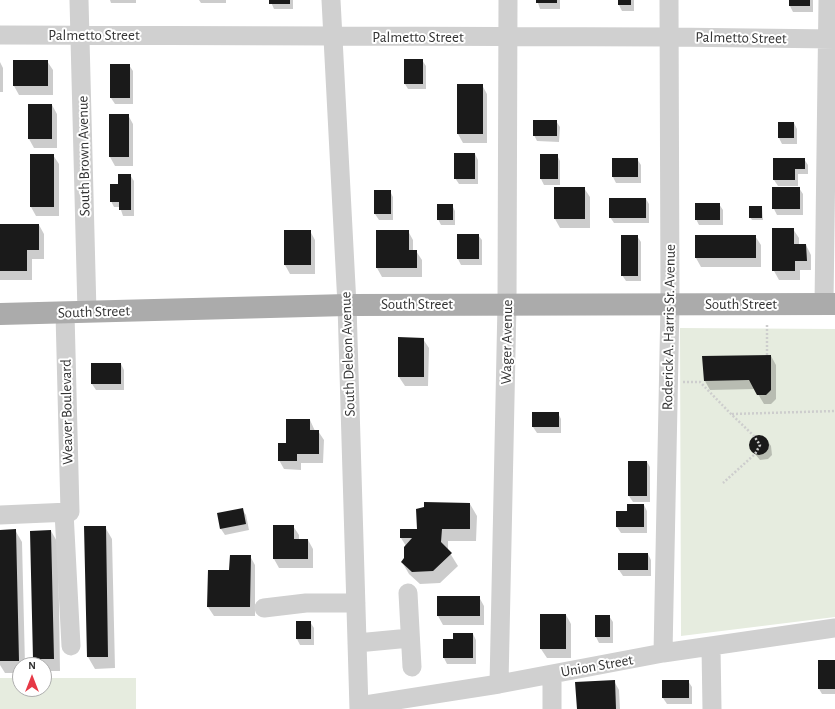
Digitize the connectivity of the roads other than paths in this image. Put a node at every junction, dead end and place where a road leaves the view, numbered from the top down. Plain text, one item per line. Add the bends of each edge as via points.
1 (79, 0) edge
2 (331, 0) edge
3 (508, 0) edge
4 (669, 0) edge
5 (828, 0) edge
6 (0, 35) edge
7 (81, 35) junction
8 (332, 37) junction
9 (508, 37) junction
10 (669, 37) junction
11 (831, 39) edge
12 (508, 304) junction
13 (670, 304) junction
14 (830, 304) edge
15 (347, 305) junction
16 (65, 312) junction
17 (87, 312) junction
18 (0, 314) edge
19 (67, 512) junction
20 (0, 515) edge
21 (408, 593) dead end
22 (356, 603) junction
23 (264, 608) dead end
24 (835, 628) edge
25 (410, 638) junction
26 (357, 643) junction
27 (71, 646) dead end
28 (711, 647) junction
29 (663, 654) junction
30 (412, 667) dead end
31 (552, 674) junction
32 (499, 684) junction
33 (359, 707) edge
34 (552, 709) edge
35 (712, 709) edge

1 - 7 street, South Brown Avenue
2 - 8 street, South Deleon Avenue
3 - 9 street, Wager Avenue
4 - 10 street, Roderick A. Harris Sr. Avenue
5 - 11 street
6 - 7 street, Palmetto Street
7 - 8 street, Palmetto Street
7 - 17 street, South Brown Avenue
8 - 9 street, Palmetto Street
8 - 15 street, South Deleon Avenue
9 - 10 street, Palmetto Street
9 - 12 street, Wager Avenue
10 - 11 street, Palmetto Street
10 - 13 street, Roderick A. Harris Sr. Avenue
11 - 14 street
12 - 13 main road, South Street
12 - 15 main road, South Street
12 - 32 street, Wager Avenue
13 - 14 main road, South Street
13 - 29 street, Roderick A. Harris Sr. Avenue
15 - 17 main road, South Street
15 - 22 street, South Deleon Avenue
16 - 17 main road, South Street
16 - 18 main road, South Street
16 - 19 street, Weaver Boulevard
19 - 20 street
19 - 27 street, Weaver Boulevard
21 - 25 street
22 - 23 street
22 - 26 street, South Deleon Avenue
24 - 28 street, Union Street
25 - 26 street
25 - 30 street
26 - 33 street, South Deleon Avenue
28 - 29 street, Union Street
28 - 35 street
29 - 31 street, Union Street
31 - 32 street, Union Street
31 - 34 street
32 - 33 street, Union Street

